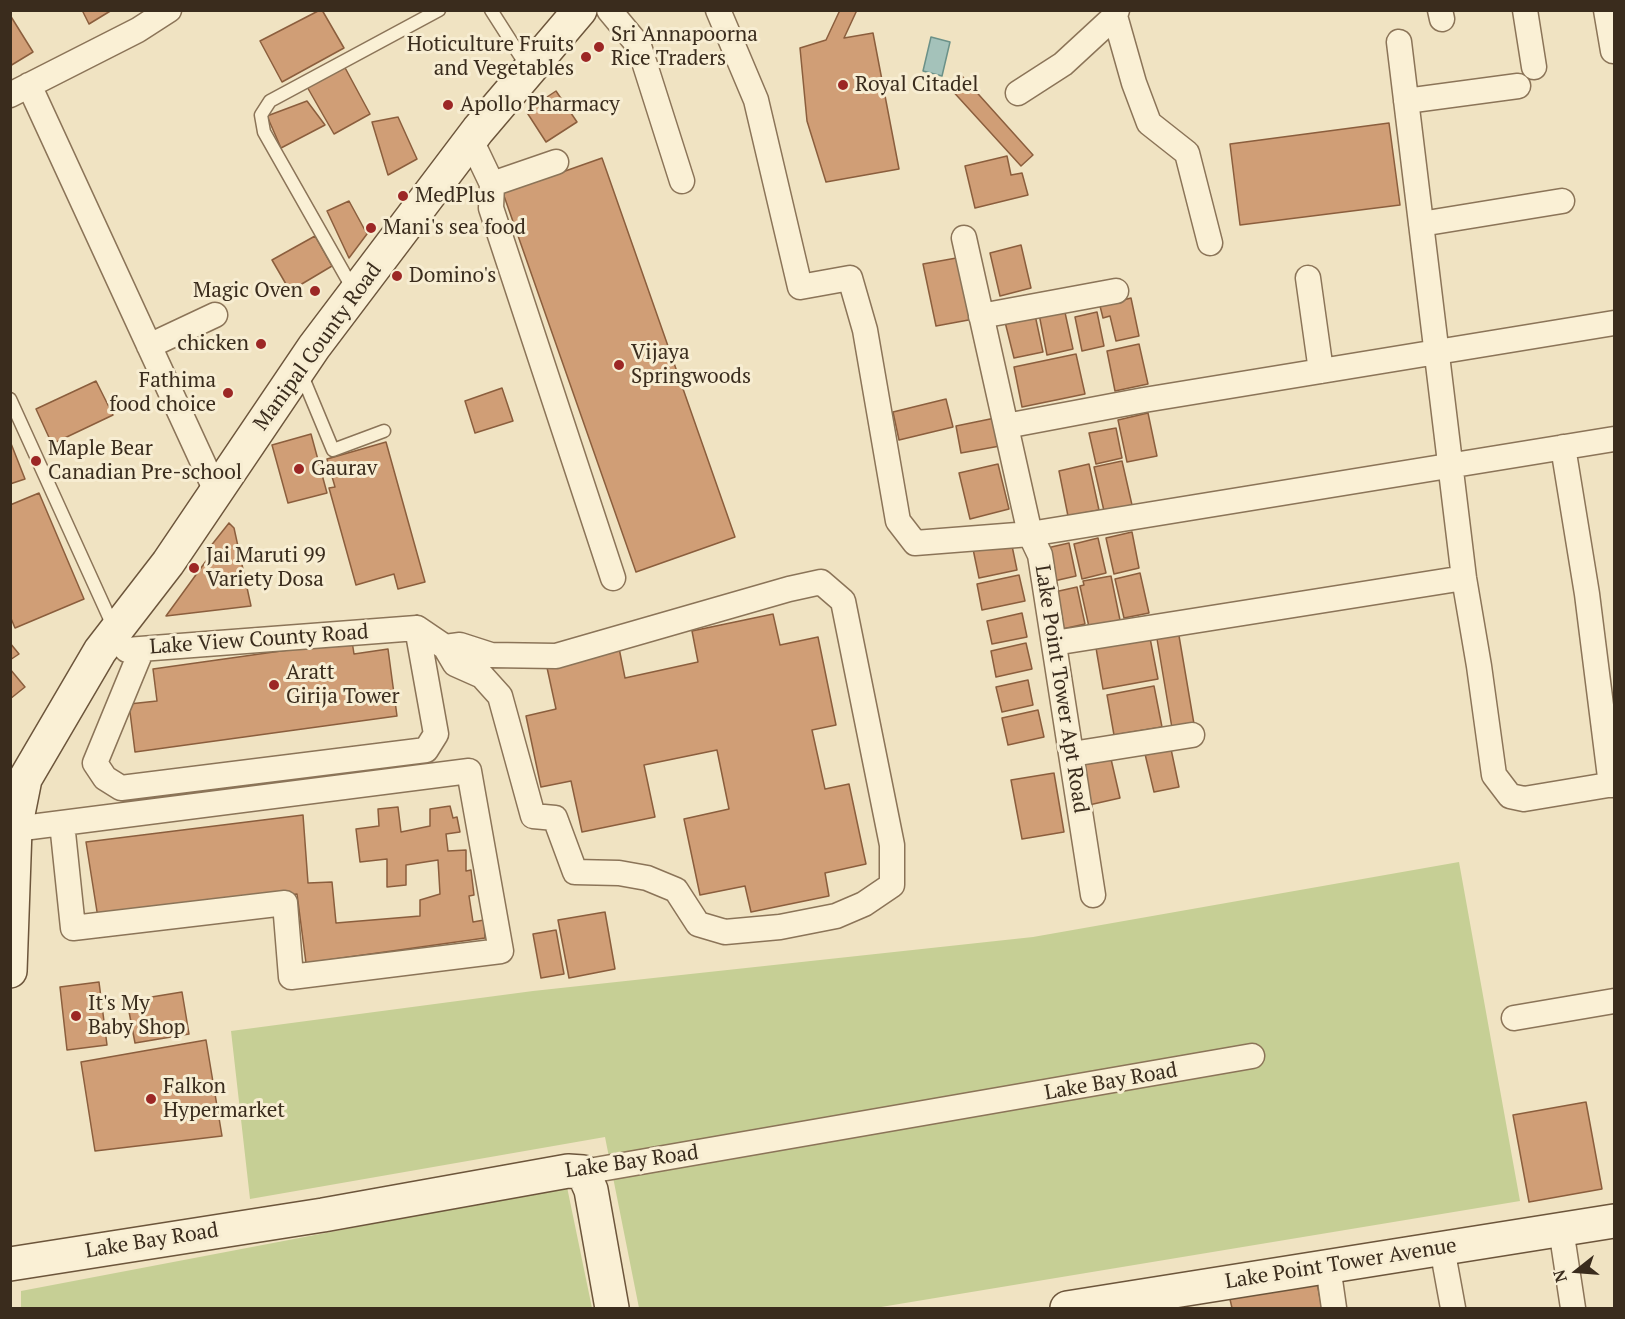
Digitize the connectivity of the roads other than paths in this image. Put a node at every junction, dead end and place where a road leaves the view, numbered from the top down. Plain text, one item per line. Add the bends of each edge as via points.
1 (169, 10) edge
2 (439, 10) edge
3 (491, 10) edge
4 (580, 10) edge
5 (609, 10) edge
6 (717, 10) edge
7 (1525, 10) edge
8 (1606, 10) edge
9 (1116, 13) edge
10 (1399, 42) dead end
11 (1613, 51) dead end
12 (1534, 67) dead end
13 (530, 70) junction
14 (1518, 86) dead end
15 (20, 90) edge
16 (1018, 93) dead end
17 (1406, 101) junction
18 (465, 147) junction
19 (556, 162) dead end
20 (682, 181) dead end
21 (492, 196) junction
22 (1562, 201) dead end
23 (1421, 224) junction
24 (964, 238) dead end
25 (1210, 243) dead end
26 (1308, 278) dead end
27 (1116, 291) dead end
28 (356, 292) junction
29 (215, 315) dead end
30 (981, 316) junction
31 (1614, 324) edge
32 (149, 346) junction
33 (1437, 352) junction
34 (299, 369) junction
35 (1321, 371) junction
36 (10, 399) edge
37 (1006, 426) junction
38 (384, 432) dead end
39 (1614, 439) edge
40 (1563, 447) junction
41 (1451, 465) junction
42 (216, 491) junction
43 (1030, 534) junction
44 (613, 578) dead end
45 (1464, 578) junction
46 (417, 628) junction
47 (1054, 643) junction
48 (119, 644) junction
49 (486, 665) junction
50 (1192, 735) dead end
51 (1071, 754) junction
52 (15, 779) edge
53 (1613, 784) edge
54 (62, 823) junction
55 (15, 829) junction
56 (1093, 895) dead end
57 (10, 971) edge
58 (1614, 1001) edge
59 (1514, 1018) dead end
60 (1252, 1056) dead end
61 (583, 1172) junction
62 (1614, 1221) edge
63 (1561, 1229) junction
64 (1442, 1248) junction
65 (10, 1264) edge
66 (1328, 1266) junction
67 (1196, 1298) edge
68 (1080, 1307) edge
69 (612, 1308) edge
70 (1334, 1308) edge
71 (1453, 1308) edge
72 (1573, 1308) edge

1 - 15 street
2 - 28 lane via 270,101 261,115 264,132
3 - 13 lane
4 - 13 street, Manipal County Road
5 - 20 street via 639,46
6 - 43 street via 756,100 800,287 850,278 865,330 898,521 915,543
7 - 12 street
8 - 11 street
9 - 16 street via 1064,64
9 - 25 street via 1149,123 1187,153
10 - 17 street
13 - 18 street, Manipal County Road
14 - 17 street
15 - 32 street
17 - 23 street
18 - 21 street via 480,194
18 - 28 street, Manipal County Road
19 - 21 street
21 - 44 street
22 - 23 street
23 - 33 street
24 - 30 street, Lake Point Tower Apt Road
26 - 35 street
27 - 30 street
28 - 34 street, Manipal County Road
29 - 32 street
30 - 37 street, Lake Point Tower Apt Road
31 - 33 street
32 - 42 street
33 - 35 street
33 - 41 street
34 - 38 lane via 333,450
34 - 42 street, Manipal County Road
35 - 37 street
36 - 48 lane
37 - 43 street, Lake Point Tower Apt Road
39 - 40 street
40 - 41 street
40 - 53 street
41 - 43 street
41 - 45 street
42 - 48 street, Manipal County Road
43 - 47 street, Lake Point Tower Apt Road via 1040,555
45 - 47 street
45 - 53 street via 1494,775 1510,796 1524,799
46 - 48 street, Lake View County Road
46 - 48 street via 436,734 426,750 121,788 105,778 95,763
46 - 49 street via 445,647 454,664
47 - 51 street, Lake Point Tower Apt Road
48 - 52 street, Manipal County Road
49 - 49 street via 500,696 533,816 555,818 575,872 647,878 676,890 698,924 725,932 836,916 864,904 892,885 892,845 843,601 821,582 556,656
50 - 51 street
51 - 56 street, Lake Point Tower Apt Road
52 - 55 street, Manipal County Road
54 - 54 street via 469,771 501,951 291,977 285,903 73,928
54 - 55 street
55 - 57 street, Manipal County Road
58 - 59 street
60 - 61 street, Lake Bay Road
61 - 65 street, Lake Bay Road via 568,1171 323,1215
61 - 69 street via 591,1190
62 - 63 street, Lake Point Tower Avenue
63 - 64 street, Lake Point Tower Avenue
63 - 72 street
64 - 66 street, Lake Point Tower Avenue
64 - 71 street
66 - 67 street, Lake Point Tower Avenue
66 - 70 street
67 - 68 street, Lake Point Tower Avenue

